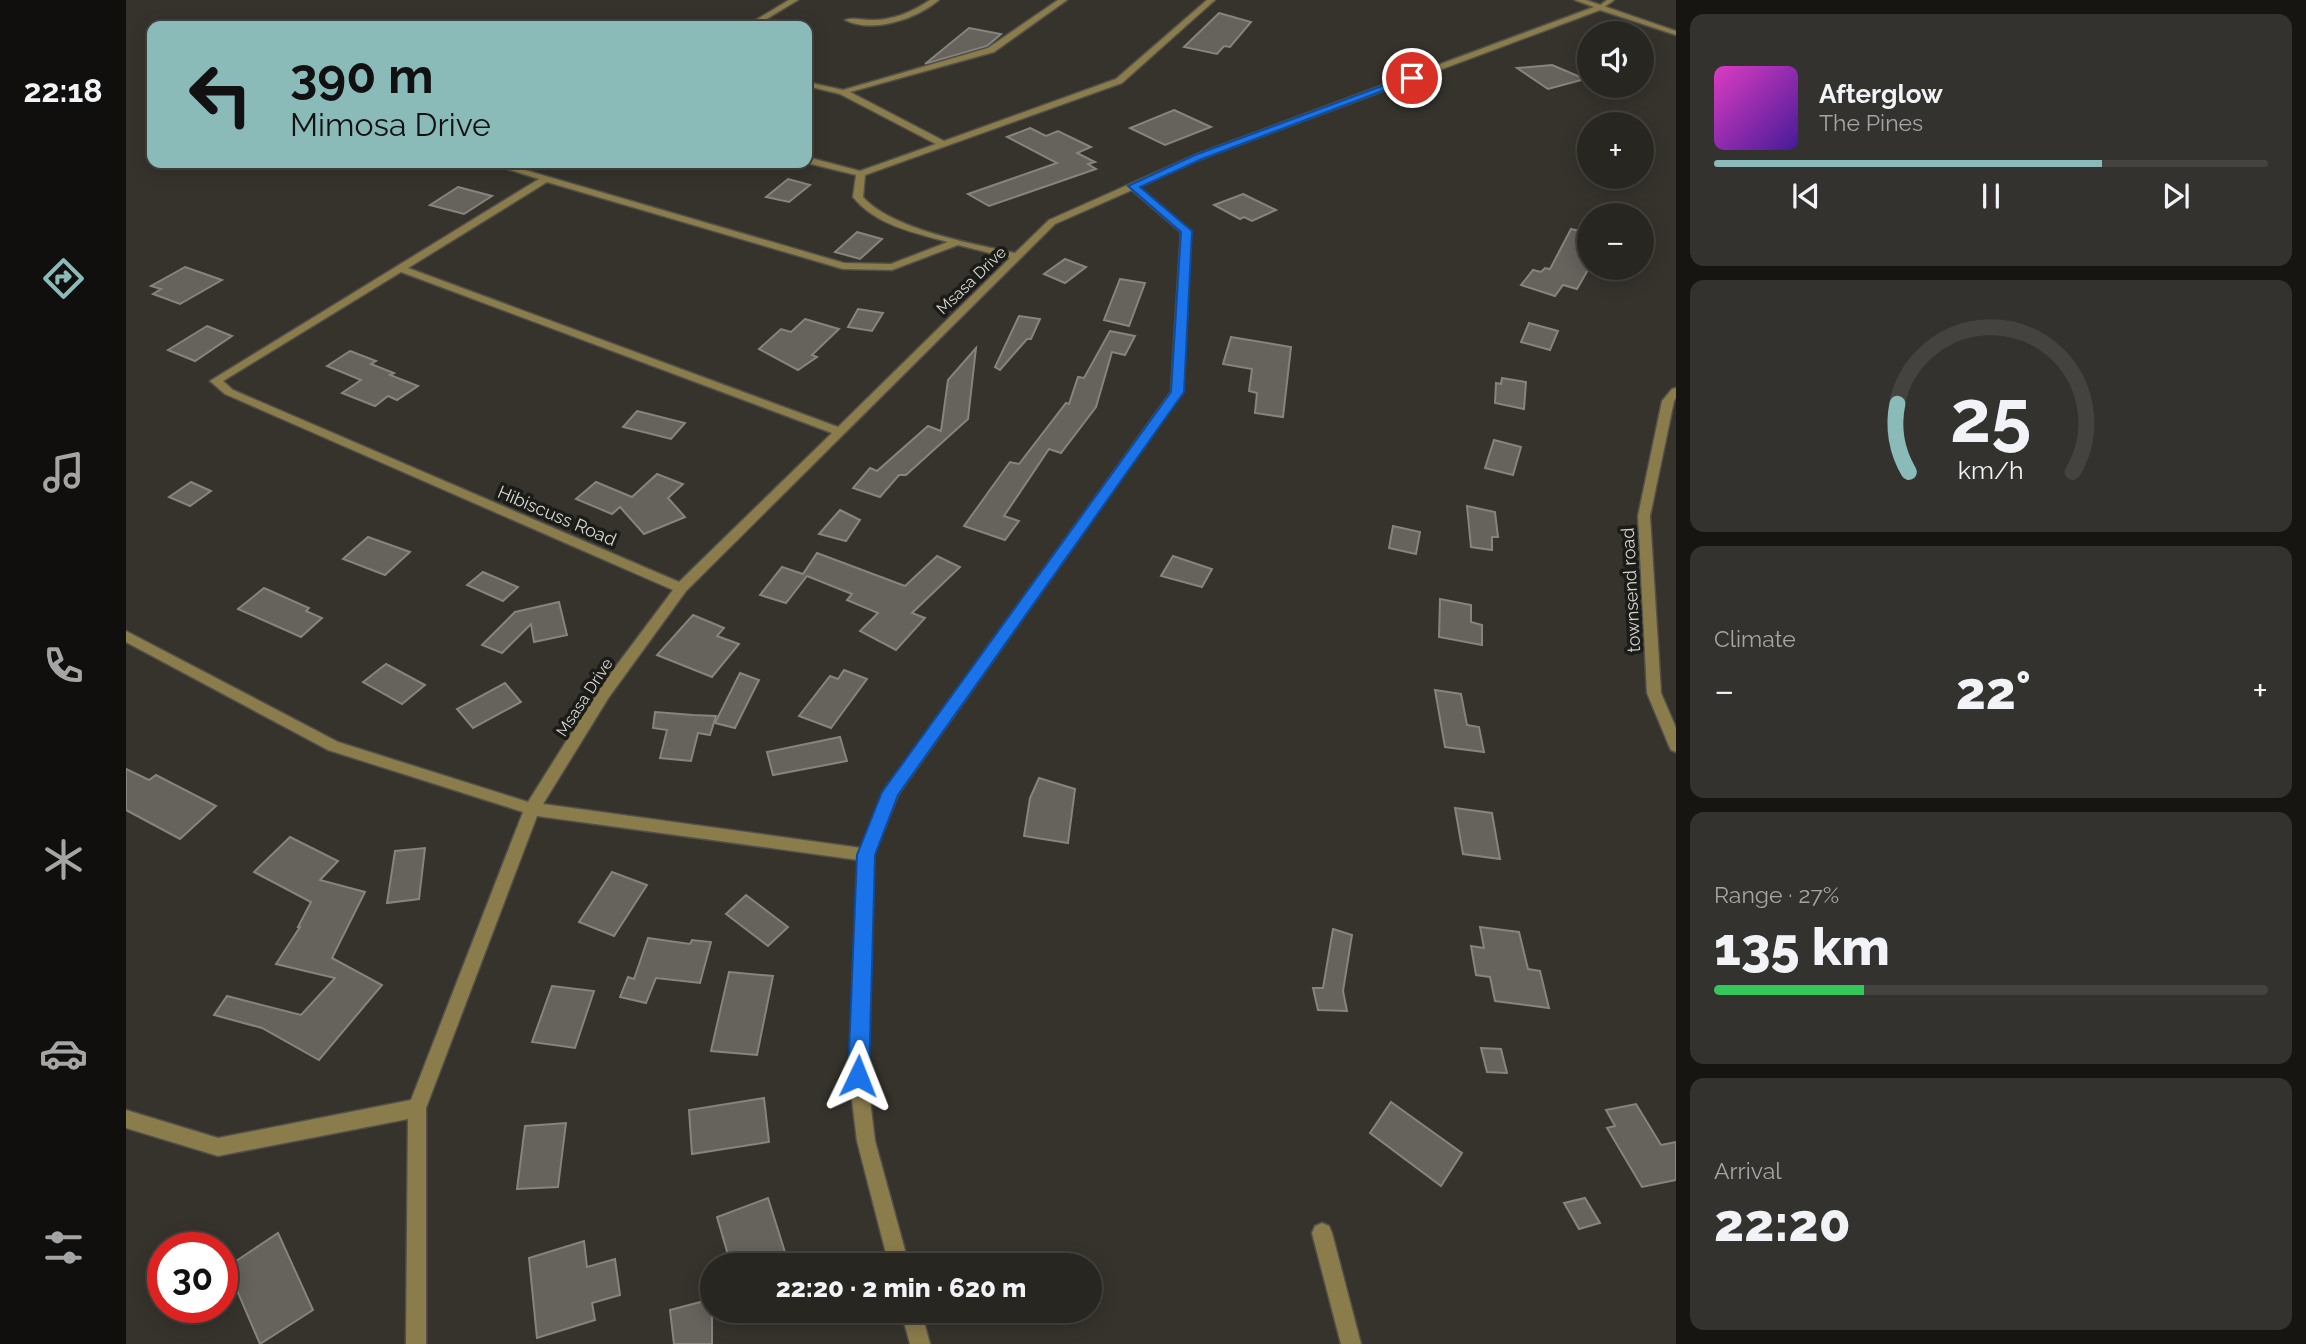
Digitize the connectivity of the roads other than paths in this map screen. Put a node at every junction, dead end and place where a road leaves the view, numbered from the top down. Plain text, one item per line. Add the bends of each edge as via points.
1 (794, 0) edge
2 (935, 0) edge
3 (1063, 0) edge
4 (1211, 0) edge
5 (1579, 0) edge
6 (1611, 0) edge
7 (1601, 7) junction
8 (849, 20) dead end
9 (758, 21) edge
10 (1676, 33) edge
11 (812, 84) edge
12 (843, 92) junction
13 (943, 144) junction
14 (812, 161) edge
15 (507, 168) edge
16 (861, 173) junction
17 (544, 180) junction
18 (1133, 186) junction
19 (955, 243) junction
20 (1018, 257) junction
21 (400, 268) junction
22 (1676, 391) edge
23 (841, 432) junction
24 (681, 589) junction
25 (126, 636) edge
26 (1676, 746) edge
27 (532, 809) junction
28 (866, 855) junction
29 (417, 1108) junction
30 (126, 1119) edge
31 (1322, 1233) dead end
32 (896, 1253) edge
33 (914, 1323) edge
34 (416, 1344) edge
35 (920, 1344) edge
36 (1351, 1344) edge

1 - 9 street
2 - 8 street via 897,21
3 - 12 street via 991,50
4 - 13 street via 1119,81
5 - 7 street
6 - 7 lane
7 - 10 street
7 - 18 street, Msasa Drive via 1198,157
11 - 12 street
12 - 13 street
13 - 16 street
14 - 16 street
15 - 17 street
16 - 19 street via 858,197 865,208
17 - 19 street via 843,266 892,267
17 - 21 street
18 - 20 street, Msasa Drive via 1052,222
18 - 28 street via 1186,231 1178,392 891,792
19 - 20 street
20 - 23 street, Msasa Drive
21 - 23 street
21 - 24 street, Hibiscuss Road via 216,381 229,392
22 - 26 street, townsend road via 1668,401 1644,516 1654,693
23 - 24 street, Msasa Drive
24 - 27 street, Msasa Drive via 604,693
25 - 27 street via 333,746
27 - 28 street
27 - 29 street, Msasa Drive
28 - 32 street via 858,1076 866,1141
29 - 30 street via 218,1147
29 - 34 street
31 - 36 street
33 - 35 street

